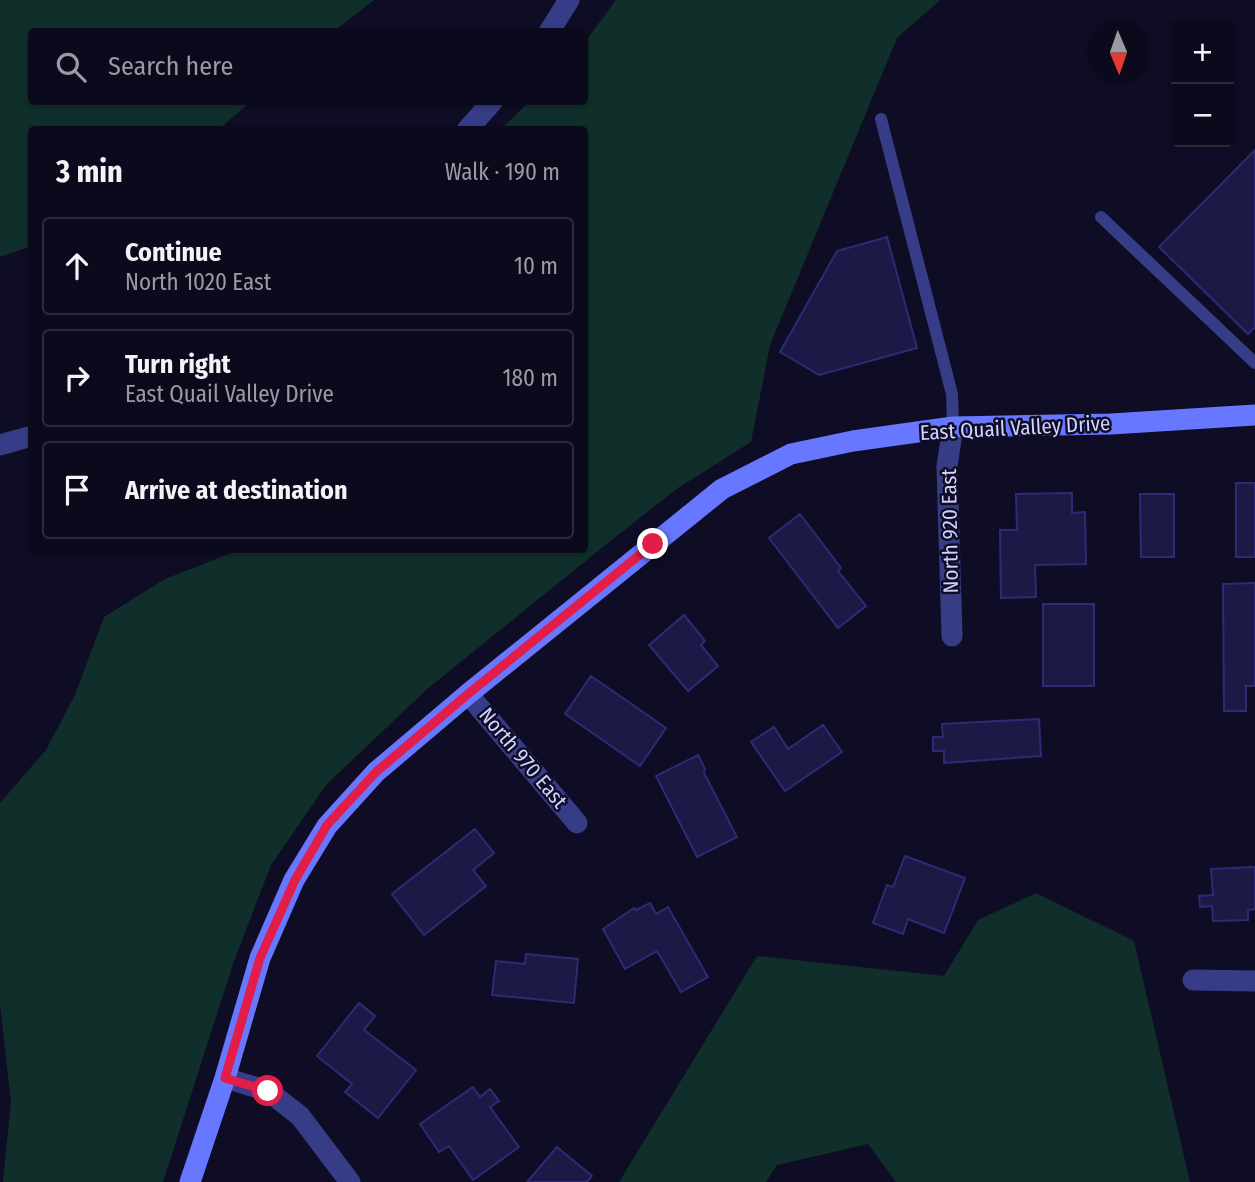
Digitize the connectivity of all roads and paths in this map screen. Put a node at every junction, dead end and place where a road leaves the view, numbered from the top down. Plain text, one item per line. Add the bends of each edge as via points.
1 (569, 0) edge
2 (552, 28) edge
3 (489, 105) edge
4 (881, 119) dead end
5 (471, 126) edge
6 (1101, 217) dead end
7 (1255, 363) edge
8 (1255, 415) edge
9 (953, 427) junction
10 (28, 437) edge
11 (0, 445) edge
12 (952, 635) dead end
13 (468, 694) junction
14 (577, 823) dead end
15 (1193, 980) dead end
16 (1255, 981) edge
17 (225, 1078) junction
18 (190, 1182) edge
19 (349, 1182) edge

1 - 2 street
3 - 5 street
4 - 9 lane via 952,394
6 - 7 lane
8 - 9 street, East Quail Valley Drive
9 - 12 street, North 920 East via 947,466
9 - 13 street, East Quail Valley Drive via 790,454 722,489
10 - 11 street
13 - 14 street, North 970 East
13 - 17 street, East Quail Valley Drive via 376,772 327,825 295,880 260,958
15 - 16 street
17 - 18 street, East Quail Valley Drive
17 - 19 street via 268,1091 300,1116

